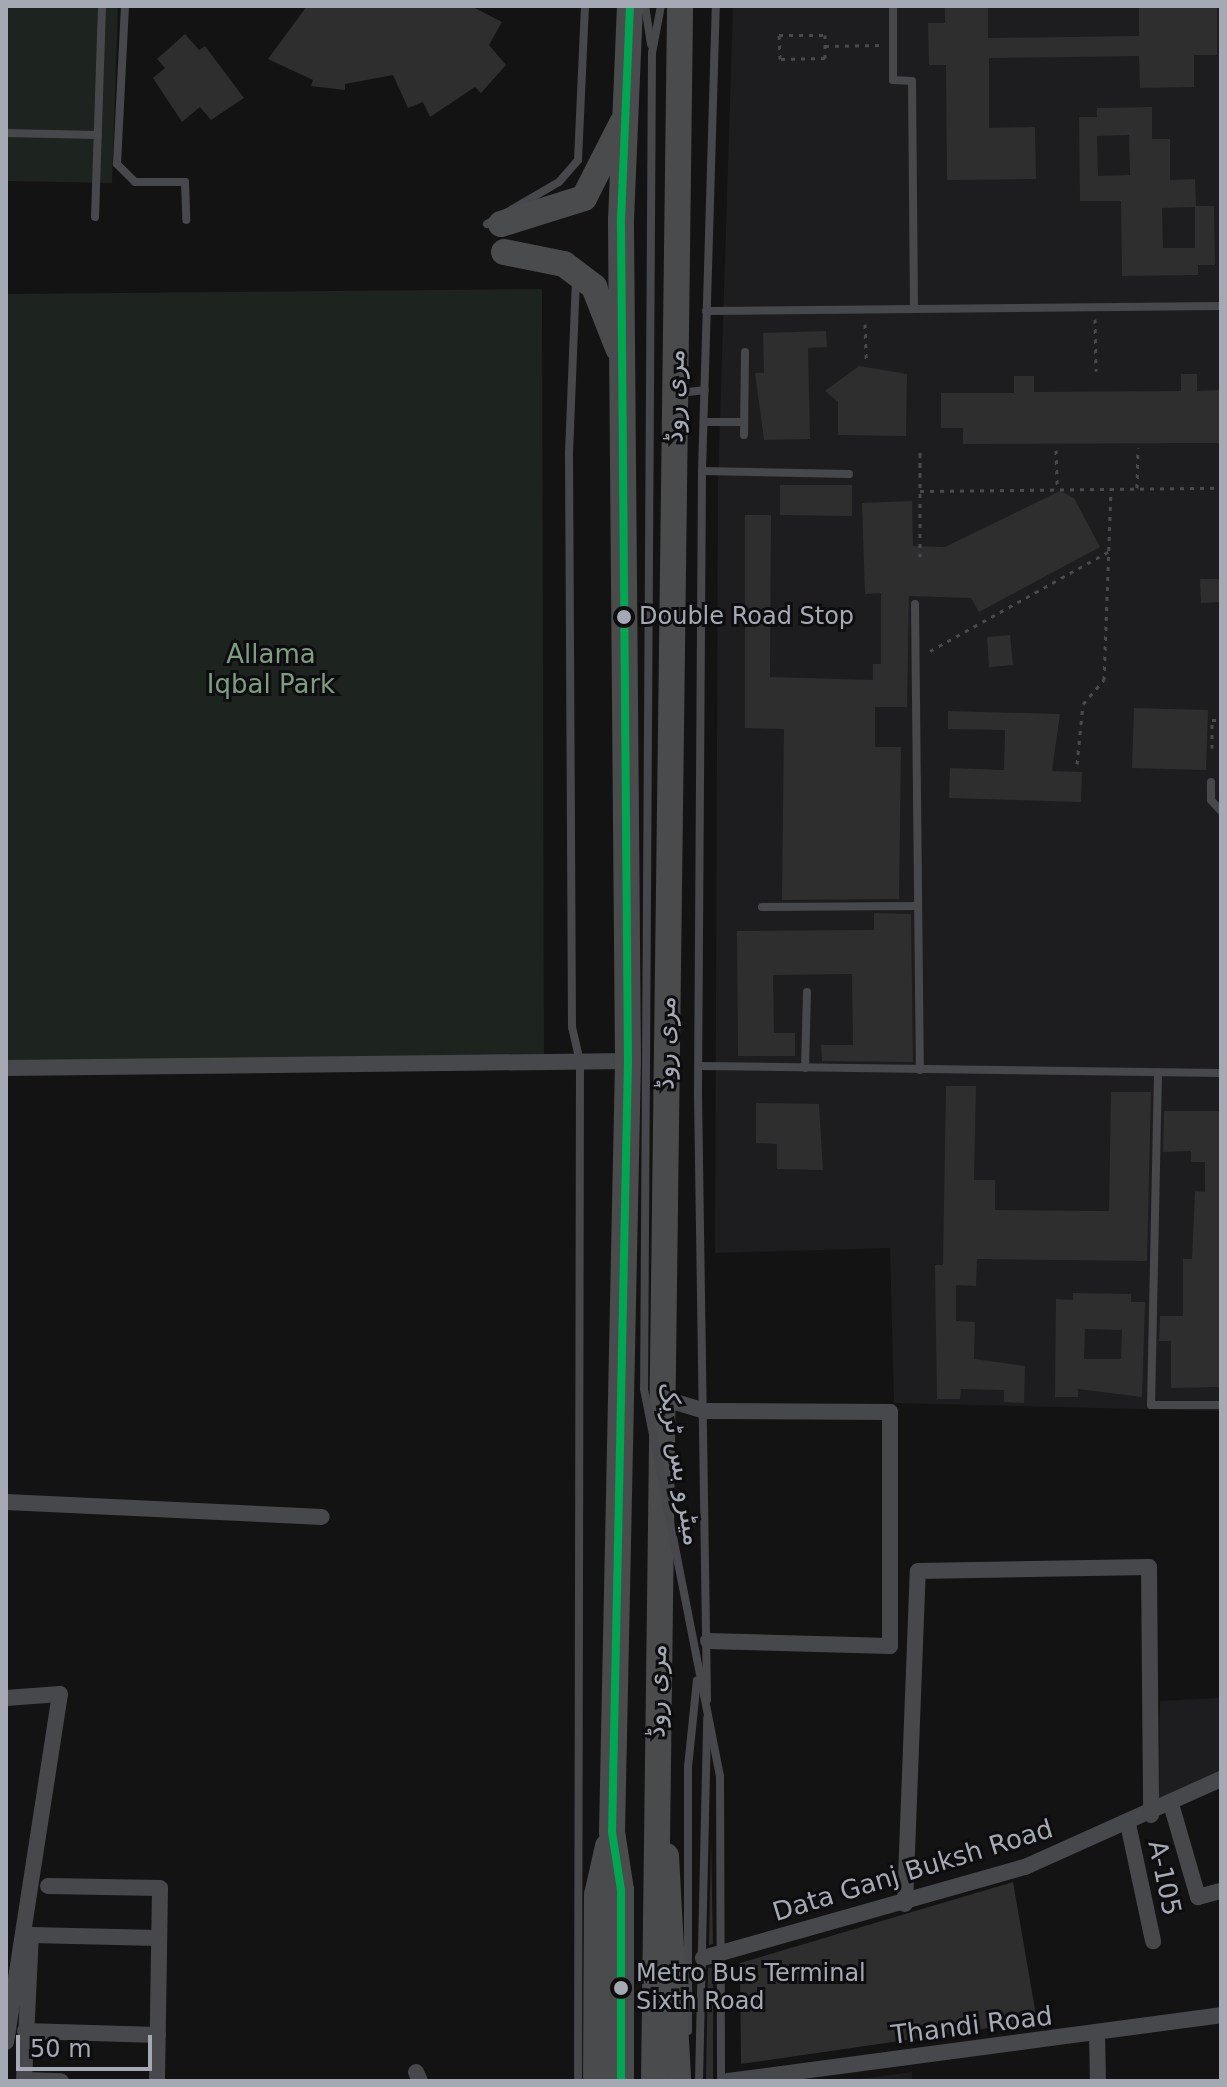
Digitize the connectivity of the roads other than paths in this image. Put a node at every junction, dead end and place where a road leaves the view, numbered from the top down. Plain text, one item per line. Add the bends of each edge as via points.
1 (102, 6) edge
2 (125, 6) edge
3 (585, 6) edge
4 (630, 6) edge
5 (645, 6) edge
6 (661, 6) edge
7 (680, 6) edge
8 (716, 6) edge
9 (893, 6) edge
10 (652, 53) junction
11 (630, 105) junction
12 (6, 133) edge
13 (98, 135) junction
14 (95, 217) dead end
15 (186, 220) dead end
16 (494, 224) joint
17 (504, 252) dead end
18 (576, 274) junction
19 (914, 306) junction
20 (1221, 306) edge
21 (706, 311) junction
22 (745, 352) dead end
23 (625, 366) junction
24 (705, 390) junction
25 (675, 394) junction
26 (704, 422) junction
27 (744, 422) junction
28 (744, 435) dead end
29 (702, 471) junction
30 (849, 474) dead end
31 (915, 604) dead end
32 (1211, 782) dead end
33 (1221, 811) edge
34 (918, 906) junction
35 (762, 907) dead end
36 (807, 992) dead end
37 (628, 1061) junction
38 (580, 1063) junction
39 (699, 1066) junction
40 (6, 1068) edge
41 (805, 1068) junction
42 (920, 1070) junction
43 (1158, 1072) junction
44 (1221, 1073) edge
45 (662, 1398) junction
46 (1221, 1405) edge
47 (705, 1411) junction
48 (6, 1502) edge
49 (322, 1517) dead end
50 (708, 1641) junction
51 (697, 1680) junction
52 (6, 1698) edge
53 (1221, 1779) edge
54 (1171, 1804) junction
55 (1151, 1815) junction
56 (655, 1818) junction
57 (1128, 1824) junction
58 (612, 1832) junction
59 (48, 1886) dead end
60 (1221, 1891) edge
61 (905, 1904) junction
62 (159, 1938) junction
63 (1153, 1941) dead end
64 (703, 1958) junction
65 (1221, 2015) edge
66 (25, 2031) junction
67 (1097, 2034) junction
68 (158, 2035) junction
69 (6, 2042) edge
70 (24, 2081) edge
71 (61, 2081) edge
72 (157, 2081) edge
73 (578, 2081) edge
74 (596, 2081) edge
75 (621, 2081) edge
76 (654, 2081) edge
77 (678, 2081) edge
78 (688, 2081) edge
79 (699, 2081) edge
80 (721, 2081) edge
81 (728, 2081) edge
82 (1098, 2081) edge

1 - 13 lane
2 - 15 lane via 117,164 135,182 185,182
3 - 16 lane via 578,160 559,182
4 - 11 main road, مری روڈ
5 - 10 lane, میٹرو بس ٹریک
6 - 10 lane, میٹرو بس ٹریک
7 - 25 main road, مری روڈ
8 - 21 lane
9 - 19 lane via 893,80 912,81
10 - 51 lane, میٹرو بس ٹریک, bridge via 644,1389
11 - 16 main road, مری روڈ via 584,198 564,210
11 - 23 main road, مری روڈ via 621,220
12 - 13 lane
13 - 14 lane
17 - 18 main road via 564,264
18 - 23 main road via 594,287
18 - 38 lane via 569,452 572,1027
19 - 20 lane
19 - 21 lane
21 - 24 lane
22 - 27 lane
23 - 37 main road, مری روڈ
24 - 25 lane
24 - 26 lane
25 - 45 main road, مری روڈ
26 - 27 lane
26 - 29 lane
27 - 28 lane
29 - 30 lane
29 - 39 lane
31 - 34 lane
32 - 33 lane via 1211,800
34 - 35 lane
34 - 42 lane
36 - 41 lane
37 - 38 street
37 - 58 main road, مری روڈ
38 - 40 street
38 - 73 lane
39 - 41 lane
39 - 47 lane
41 - 42 lane
42 - 43 lane
43 - 44 lane
43 - 46 lane via 1151,1405
45 - 47 street
45 - 56 main road, مری روڈ
47 - 50 lane
47 - 50 street via 890,1412 890,1646
48 - 49 street
50 - 64 lane
51 - 78 lane, میٹرو بس ٹریک via 688,1767
51 - 80 lane, میٹرو بس ٹریک, bridge via 720,1776
52 - 69 street via 53,1689 60,1694
53 - 54 street, Data Ganj Buksh Road
54 - 55 street, Data Ganj Buksh Road
54 - 60 street via 1198,1897
55 - 57 street, Data Ganj Buksh Road
55 - 61 street via 1149,1567 918,1571
56 - 76 main road, مری روڈ
56 - 77 main road via 672,1879
57 - 61 street, Data Ganj Buksh Road via 1025,1867
57 - 63 street, A-105
58 - 74 main road via 597,1895
58 - 75 main road, مری روڈ via 621,1890
59 - 62 street via 160,1888
61 - 64 street, Data Ganj Buksh Road
62 - 66 street via 31,1935
62 - 68 street
64 - 79 lane
65 - 67 street, Thandi Road
66 - 68 street
66 - 70 street
67 - 81 street, Thandi Road
67 - 82 street
68 - 72 street
70 - 71 street

